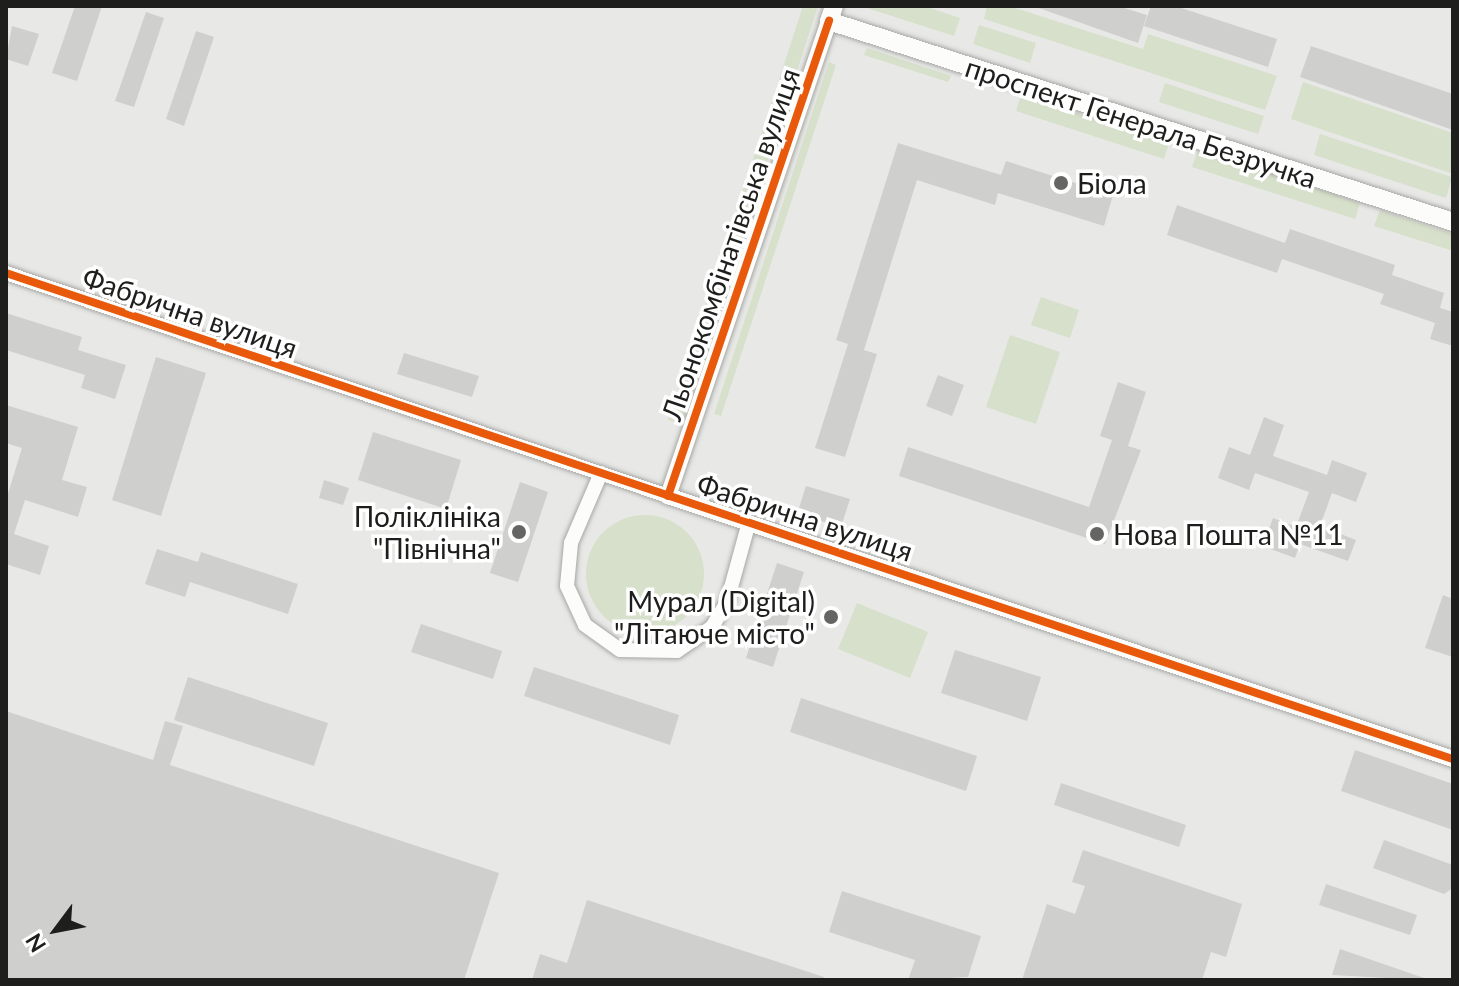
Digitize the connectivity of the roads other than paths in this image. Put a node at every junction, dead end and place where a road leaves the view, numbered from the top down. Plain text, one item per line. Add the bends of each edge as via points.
1 (831, 14) edge
2 (1453, 222) edge
3 (6, 273) edge
4 (601, 473) junction
5 (668, 496) junction
6 (749, 522) junction
7 (1453, 759) edge

1 - 2 main road, проспект Генерала Безручка
1 - 5 street, Льонокомбінатівська вулиця
3 - 4 street, Фабрична вулиця
4 - 5 street, Фабрична вулиця
4 - 6 street via 571,543 567,586 585,625 620,650 677,651 712,627 727,602
5 - 6 street, Фабрична вулиця
6 - 7 street, Фабрична вулиця

